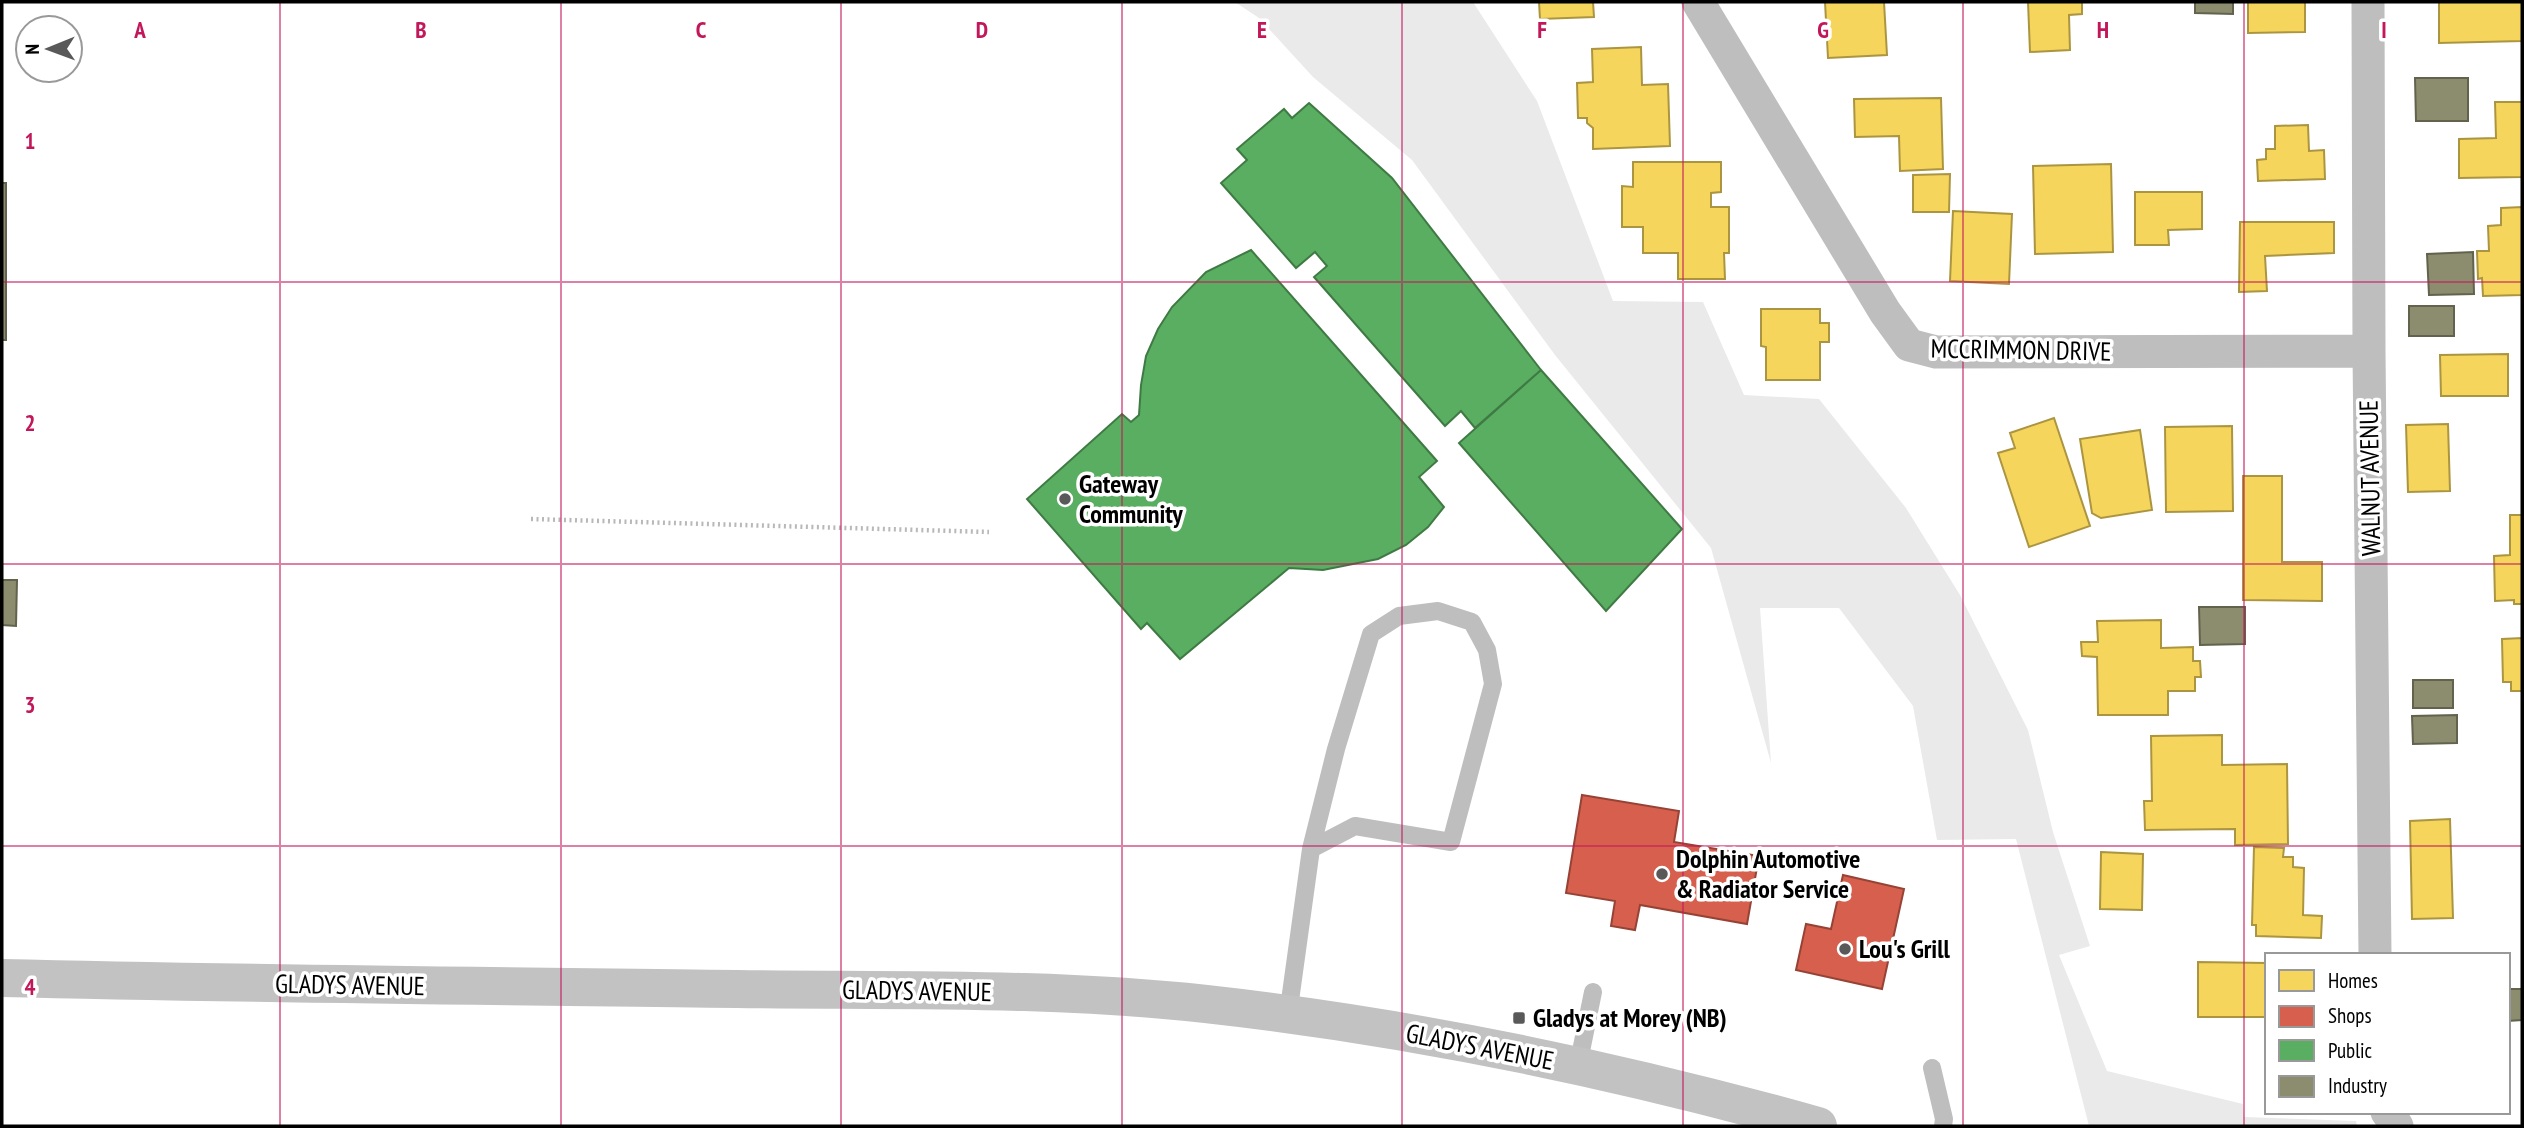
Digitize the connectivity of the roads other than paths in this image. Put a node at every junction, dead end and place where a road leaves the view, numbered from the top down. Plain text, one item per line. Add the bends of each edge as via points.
1 (1698, 2) edge
2 (2368, 2) edge
3 (2369, 351) junction
4 (1311, 849) junction
5 (2375, 953) edge
6 (2, 978) edge
7 (1593, 992) dead end
8 (1288, 1015) junction
9 (1578, 1066) junction
10 (1932, 1068) dead end
11 (1818, 1126) edge
12 (1943, 1126) edge

1 - 3 street, MCCRIMMON DRIVE via 1909,345 1936,352
2 - 3 street, WALNUT AVENUE
3 - 5 street, WALNUT AVENUE
4 - 4 lane via 1355,826 1451,842 1493,684 1487,650 1472,622 1438,611 1399,615 1371,634
4 - 8 lane
6 - 8 main road, GLADYS AVENUE via 1036,993
7 - 9 lane
8 - 9 main road, GLADYS AVENUE
9 - 11 main road, GLADYS AVENUE
10 - 12 lane

